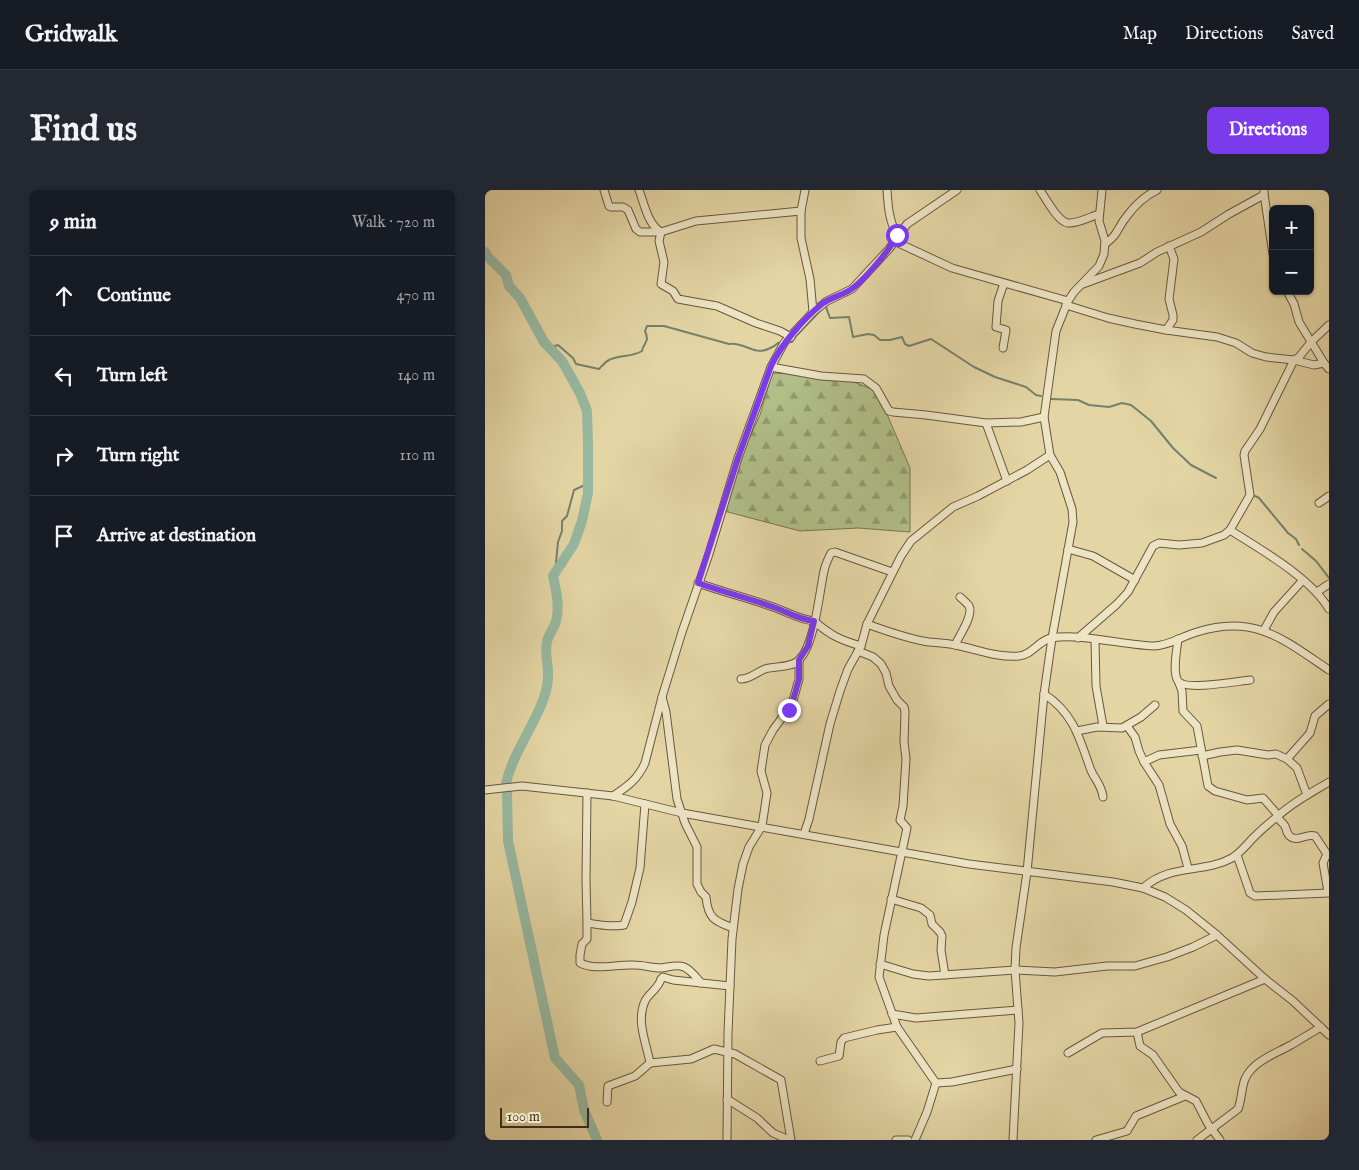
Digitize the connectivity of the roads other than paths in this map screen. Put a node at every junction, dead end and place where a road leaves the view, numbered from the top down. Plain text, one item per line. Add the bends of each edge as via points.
1 (604, 190) edge
2 (639, 190) edge
3 (805, 190) edge
4 (887, 190) edge
5 (957, 190) edge
6 (1040, 190) edge
7 (1102, 190) edge
8 (1157, 190) edge
9 (1264, 192) edge
10 (801, 211) junction
11 (1099, 214) junction
12 (661, 232) junction
13 (896, 238) junction
14 (1105, 244) junction
15 (1169, 246) junction
16 (1272, 250) edge
17 (1004, 283) junction
18 (1080, 285) junction
19 (1289, 295) edge
20 (1067, 303) junction
21 (813, 312) junction
22 (1329, 325) edge
23 (1166, 330) junction
24 (791, 337) junction
25 (1312, 341) junction
26 (1003, 348) dead end
27 (1294, 360) junction
28 (771, 366) junction
29 (1327, 366) edge
30 (1044, 417) junction
31 (986, 424) junction
32 (1050, 456) junction
33 (1007, 481) junction
34 (1329, 496) edge
35 (1319, 503) dead end
36 (1230, 530) junction
37 (1068, 549) junction
38 (892, 572) junction
39 (1135, 580) junction
40 (1302, 581) junction
41 (698, 583) junction
42 (1329, 584) edge
43 (1317, 592) junction
44 (960, 597) dead end
45 (1329, 609) edge
46 (814, 621) junction
47 (867, 624) junction
48 (1264, 630) junction
49 (1052, 638) junction
50 (1078, 638) junction
51 (1178, 639) junction
52 (1095, 640) junction
53 (955, 645) junction
54 (859, 648) junction
55 (799, 660) junction
56 (1329, 670) edge
57 (741, 680) dead end
58 (1250, 680) dead end
59 (1179, 683) junction
60 (1044, 694) junction
61 (662, 697) junction
62 (1329, 704) edge
63 (1155, 705) dead end
64 (1103, 726) junction
65 (1127, 726) junction
66 (1077, 731) junction
67 (1202, 754) junction
68 (1287, 759) junction
69 (1144, 762) junction
70 (1329, 782) edge
71 (485, 790) edge
72 (587, 793) junction
73 (1307, 795) junction
74 (613, 796) junction
75 (1103, 797) dead end
76 (645, 804) junction
77 (682, 812) junction
78 (1277, 816) junction
79 (762, 826) junction
80 (804, 834) junction
81 (903, 852) junction
82 (1237, 855) junction
83 (1188, 868) junction
84 (1027, 872) junction
85 (1143, 888) junction
86 (1328, 892) edge
87 (891, 899) junction
88 (587, 923) junction
89 (733, 928) junction
90 (1217, 935) junction
91 (880, 964) junction
92 (1015, 970) junction
93 (945, 975) junction
94 (1265, 979) junction
95 (701, 983) junction
96 (730, 986) junction
97 (1017, 1010) junction
98 (892, 1014) junction
99 (897, 1027) junction
100 (1321, 1027) junction
101 (1137, 1032) junction
102 (1329, 1035) edge
103 (727, 1052) junction
104 (1068, 1054) dead end
105 (820, 1061) dead end
106 (651, 1063) junction
107 (1017, 1069) junction
108 (935, 1083) junction
109 (1185, 1096) junction
110 (727, 1099) junction
111 (607, 1102) dead end
112 (1212, 1129) junction
113 (727, 1140) edge
114 (790, 1140) edge
115 (896, 1140) edge
116 (908, 1140) edge
117 (915, 1140) edge
118 (1013, 1140) edge
119 (1096, 1140) edge
120 (1197, 1140) edge
121 (1220, 1140) edge

1 - 12 street via 611,208 628,210 638,231
2 - 12 street via 655,229
3 - 10 street
4 - 13 street
5 - 13 street via 907,224
6 - 11 street via 1062,221 1074,223
7 - 11 street
8 - 14 street via 1140,201 1125,217 1115,238
9 - 15 street via 1201,232
9 - 16 street
10 - 12 street via 696,221
10 - 21 street via 801,238 811,279
11 - 14 street
12 - 24 street via 659,241 664,262 661,284 673,291 678,299 717,306
13 - 17 street via 952,268
13 - 21 street via 852,289
14 - 18 street via 1103,260
15 - 18 street via 1140,263
15 - 23 street via 1174,259 1169,293 1173,320
17 - 20 street
17 - 26 street via 998,301 996,327 1006,330
18 - 20 street
19 - 25 street via 1299,322
20 - 23 street via 1108,318
20 - 30 street via 1053,342
21 - 24 street
22 - 25 street
23 - 27 street via 1217,337 1252,353
24 - 28 street
25 - 27 street
25 - 29 street
27 - 29 street
27 - 36 street via 1260,429 1245,451 1251,495
28 - 31 street via 821,376 864,379 876,388 893,412
28 - 41 street
30 - 31 street
30 - 32 street
31 - 33 street
32 - 33 street
32 - 37 street via 1060,472 1072,509
33 - 38 street via 953,507 923,530 911,541
34 - 35 street
36 - 39 street via 1202,543 1159,543 1153,546
36 - 40 street via 1275,558
37 - 39 street via 1093,556
37 - 49 street
38 - 46 street via 831,553 824,570
38 - 47 street
39 - 50 street via 1117,604
40 - 43 street
40 - 48 street via 1274,612
41 - 46 street
41 - 61 street
42 - 43 street
43 - 45 street
44 - 53 street via 970,610
46 - 54 street via 836,638
46 - 55 street via 808,646
47 - 53 street via 914,639
47 - 54 street
48 - 51 street via 1219,627
48 - 56 street
49 - 50 street
49 - 53 street via 1019,656
49 - 60 street
50 - 52 street
51 - 52 street via 1155,646
51 - 59 street via 1175,659
52 - 64 street via 1095,686
54 - 80 street via 848,669 830,724
54 - 81 street via 881,664 889,686 904,707 906,759 900,822 907,828
55 - 57 street via 767,668
55 - 79 street via 799,679 792,704 765,745 761,771 767,793
58 - 59 street via 1203,686
59 - 67 street via 1183,691 1183,711 1197,726
60 - 66 street via 1058,704
60 - 84 street
61 - 74 street via 641,771 628,786
61 - 77 street via 677,799
62 - 68 street via 1315,716 1310,733
63 - 65 street
64 - 65 street via 1116,729
64 - 66 street
65 - 69 street via 1135,737
66 - 75 street via 1089,766 1101,785
67 - 68 street via 1237,750 1276,754
67 - 69 street via 1159,755
67 - 78 street via 1207,783 1212,790 1247,800 1263,798
68 - 73 street via 1297,768
69 - 83 street via 1159,785
70 - 73 street
71 - 72 street via 522,786
72 - 74 street
72 - 88 street
73 - 78 street
74 - 76 street
76 - 77 street
76 - 88 street via 640,868 625,925 609,927
77 - 79 street
77 - 89 street via 697,848 697,884 705,894 707,908 712,918
78 - 82 street
78 - 86 street via 1291,838 1315,836 1327,854 1323,863
79 - 80 street
79 - 89 street via 743,864
80 - 81 street
81 - 84 street
81 - 87 street
82 - 83 street via 1214,866
82 - 86 street via 1250,893 1255,896
83 - 85 street via 1152,880
84 - 85 street
84 - 92 street
85 - 90 street via 1186,910
87 - 91 street
87 - 93 street via 921,908 930,915 932,924 942,936
88 - 95 street via 587,939 579,955 581,963 586,966 684,966
89 - 96 street
90 - 92 street via 1167,957 1135,966 1055,972
90 - 94 street
91 - 93 street via 921,976
91 - 98 street via 879,977
92 - 93 street
92 - 97 street
94 - 100 street
94 - 101 street
95 - 96 street
95 - 106 street via 663,978 646,999 640,1017
96 - 103 street
97 - 98 street via 916,1018
97 - 107 street
98 - 99 street
99 - 105 street via 844,1038 837,1058
99 - 108 street
100 - 102 street
100 - 112 street via 1272,1054 1251,1070 1246,1077 1238,1109
101 - 104 street via 1102,1033
101 - 109 street via 1140,1046 1153,1055
103 - 106 street via 714,1049 691,1059
103 - 110 street
103 - 114 street via 781,1080
106 - 111 street via 635,1076 608,1086
107 - 108 street
107 - 118 street
108 - 117 street
109 - 112 street via 1196,1101
109 - 119 street via 1136,1116 1127,1131
110 - 113 street
110 - 114 street via 757,1118 773,1133
112 - 120 street
112 - 121 street
115 - 116 street

